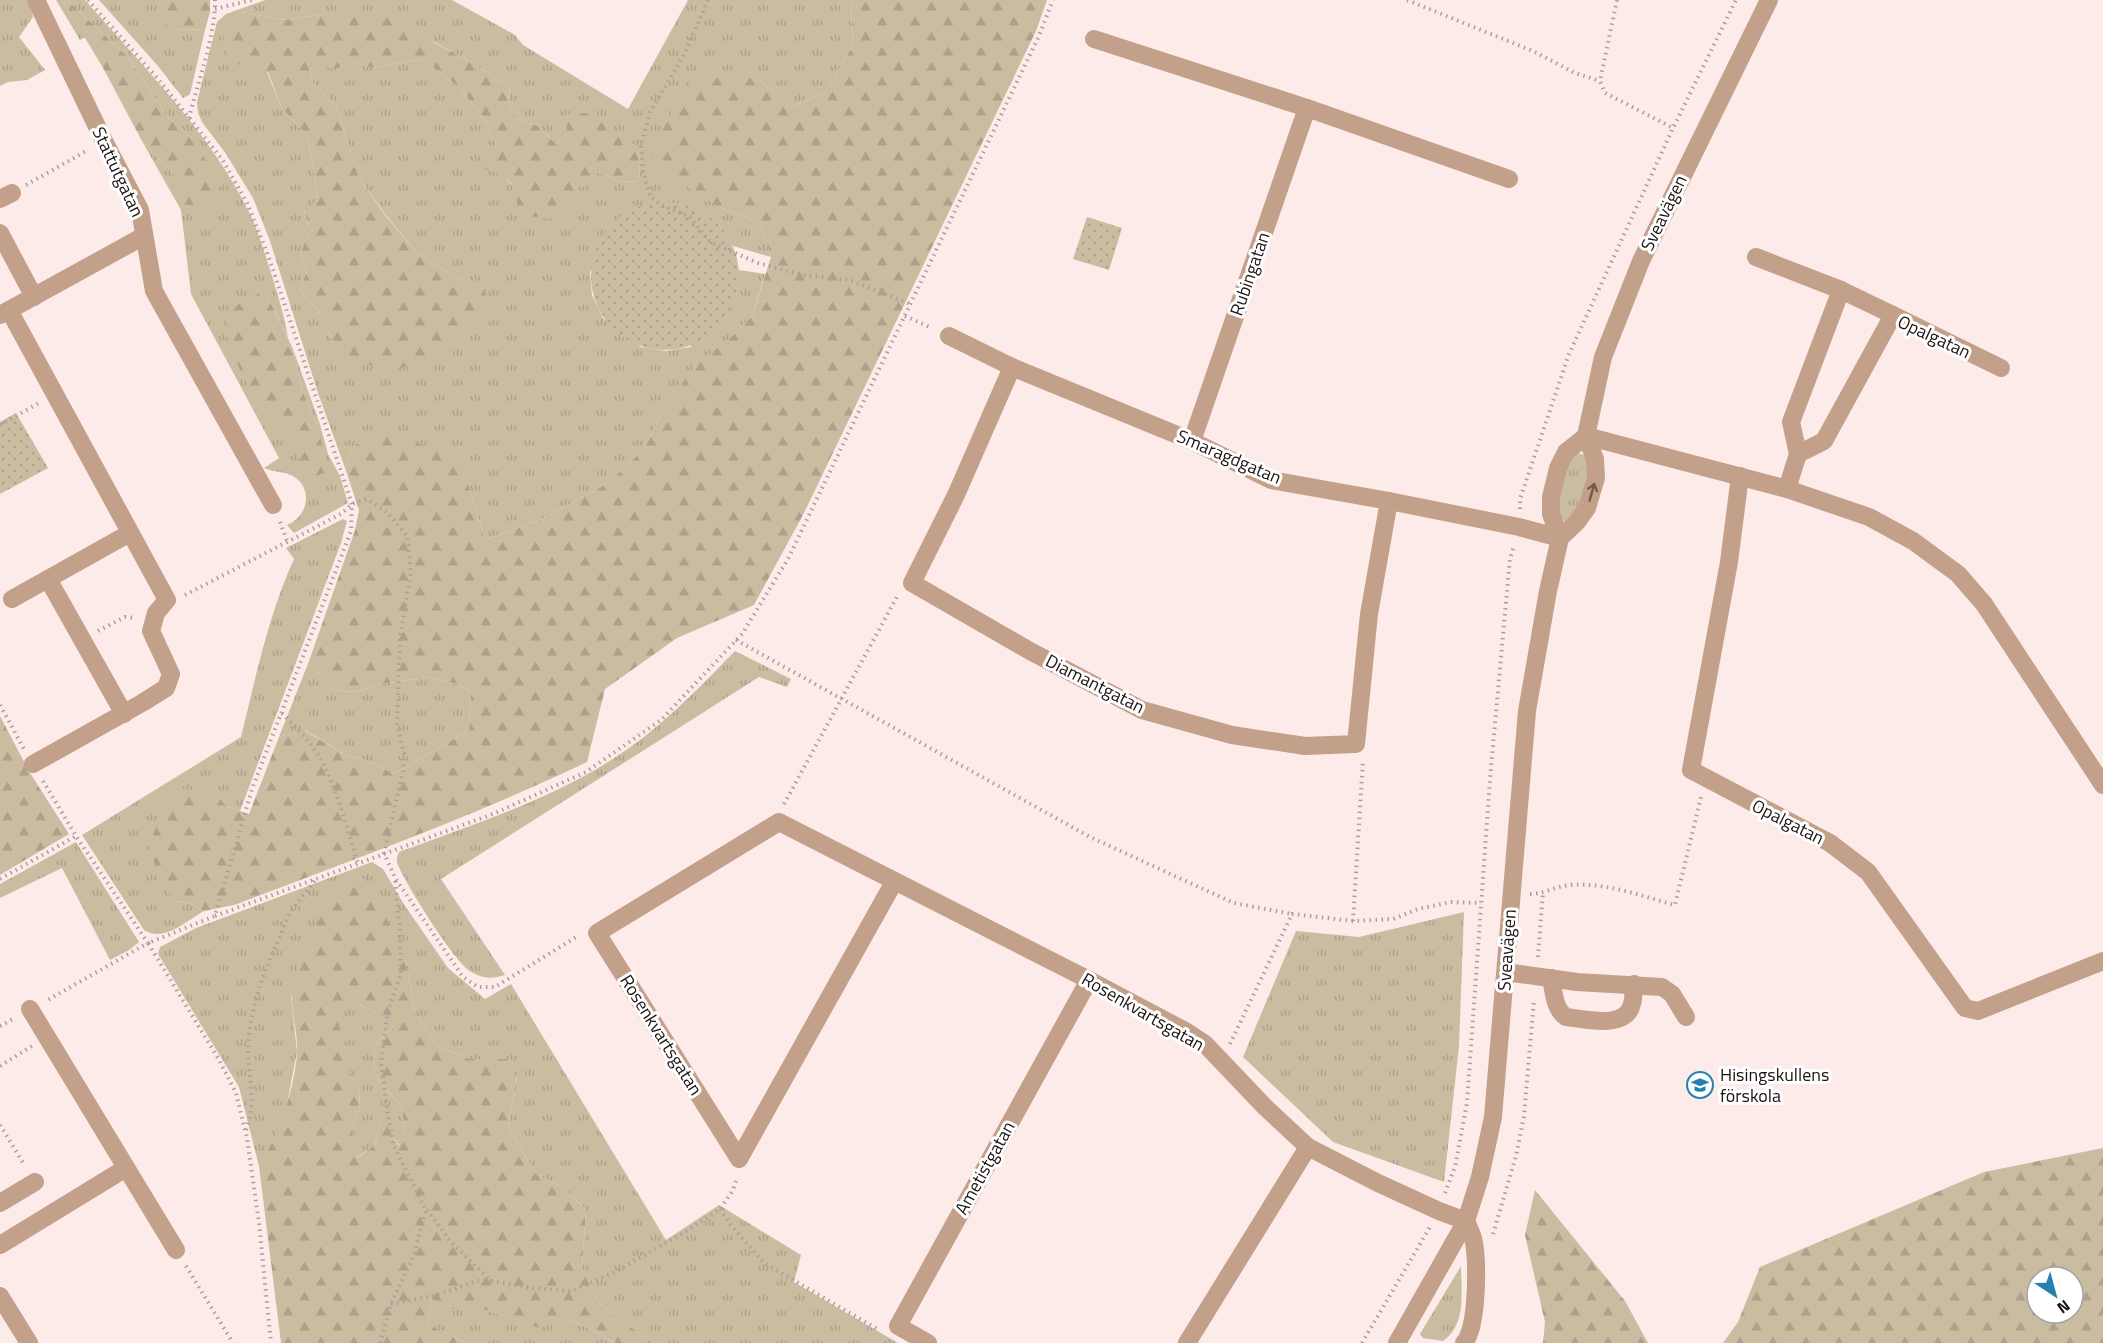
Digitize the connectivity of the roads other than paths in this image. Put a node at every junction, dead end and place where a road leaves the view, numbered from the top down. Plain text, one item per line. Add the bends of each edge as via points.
1 (36, 0) edge
2 (1769, 0) edge
3 (1094, 39) dead end
4 (1307, 108) junction
5 (1509, 179) dead end
6 (0, 233) edge
7 (144, 236) junction
8 (1756, 257) dead end
9 (1841, 290) junction
10 (34, 297) junction
11 (4, 313) edge
12 (1893, 315) junction
13 (949, 336) road end
14 (1012, 367) junction
15 (2001, 368) dead end
16 (1586, 436) junction
17 (1192, 441) junction
18 (1798, 454) junction
19 (1740, 476) junction
20 (1786, 489) junction
21 (1389, 501) junction
22 (273, 505) dead end
23 (130, 533) junction
24 (1560, 538) junction
25 (48, 579) junction
26 (12, 599) dead end
27 (124, 714) junction
28 (33, 764) road end
29 (2103, 785) edge
30 (894, 882) junction
31 (2103, 961) edge
32 (1506, 972) junction
33 (1544, 977) junction
34 (1089, 980) junction
35 (1634, 984) junction
36 (30, 1009) road end
37 (1686, 1017) dead end
38 (1308, 1147) junction
39 (126, 1168) junction
40 (35, 1182) dead end
41 (0, 1203) edge
42 (1466, 1221) junction
43 (0, 1245) edge
44 (176, 1250) road end
45 (0, 1296) edge
46 (29, 1343) edge
47 (928, 1343) edge
48 (1187, 1343) edge
49 (1397, 1343) edge
50 (1464, 1343) edge

1 - 7 street, Stattutgatan via 140,210
2 - 16 street, Sveavägen via 1641,261 1604,357
3 - 4 street
4 - 5 street
4 - 17 street, Rubingatan
6 - 10 street
7 - 10 street
7 - 22 street, Stattutgatan via 154,291
8 - 9 street
9 - 12 street
9 - 18 street via 1791,422
10 - 11 street
11 - 23 street via 55,394
12 - 15 street, Opalgatan
12 - 18 street, Opalgatan via 1824,441
13 - 14 street, Smaragdgatan
14 - 17 street, Smaragdgatan
14 - 21 street, Diamantgatan via 912,583 1142,710 1232,735 1305,746 1356,744 1369,614
16 - 19 street
24 -> 16 street via 1587,508 1596,478 1595,459
16 - 24 street via 1566,452 1558,468 1551,513
17 - 21 street, Smaragdgatan via 1272,480
18 - 20 street
19 - 20 street
19 - 31 street, Opalgatan via 1729,562 1691,770 1830,843 1868,873 1965,1008 1978,1011
20 - 29 street via 1869,517 1913,541 1958,574 1984,604
21 - 24 street, Smaragdgatan
23 - 25 street
23 - 27 street via 161,607 151,631 171,674 166,688
24 - 32 street, Sveavägen via 1527,711
25 - 26 street
25 - 27 street
27 - 28 street
30 - 30 street, Rosenkvartsgatan via 739,1159 597,933 779,822
30 - 34 street, Rosenkvartsgatan
32 - 33 street
32 - 42 street, Sveavägen via 1493,1116
33 - 35 street
33 - 35 street via 1560,1013 1566,1017 1612,1022 1632,1007
34 - 38 street, Rosenkvartsgatan via 1205,1044
34 - 47 street, Ametistgatan via 898,1326
35 - 37 street via 1662,987 1672,994
36 - 39 street
38 - 42 street, Rosenkvartsgatan
38 - 48 street
39 - 43 street
39 - 44 street
40 - 41 street
42 - 49 street, Sveavägen
42 - 50 street via 1473,1238 1474,1316
45 - 46 street

